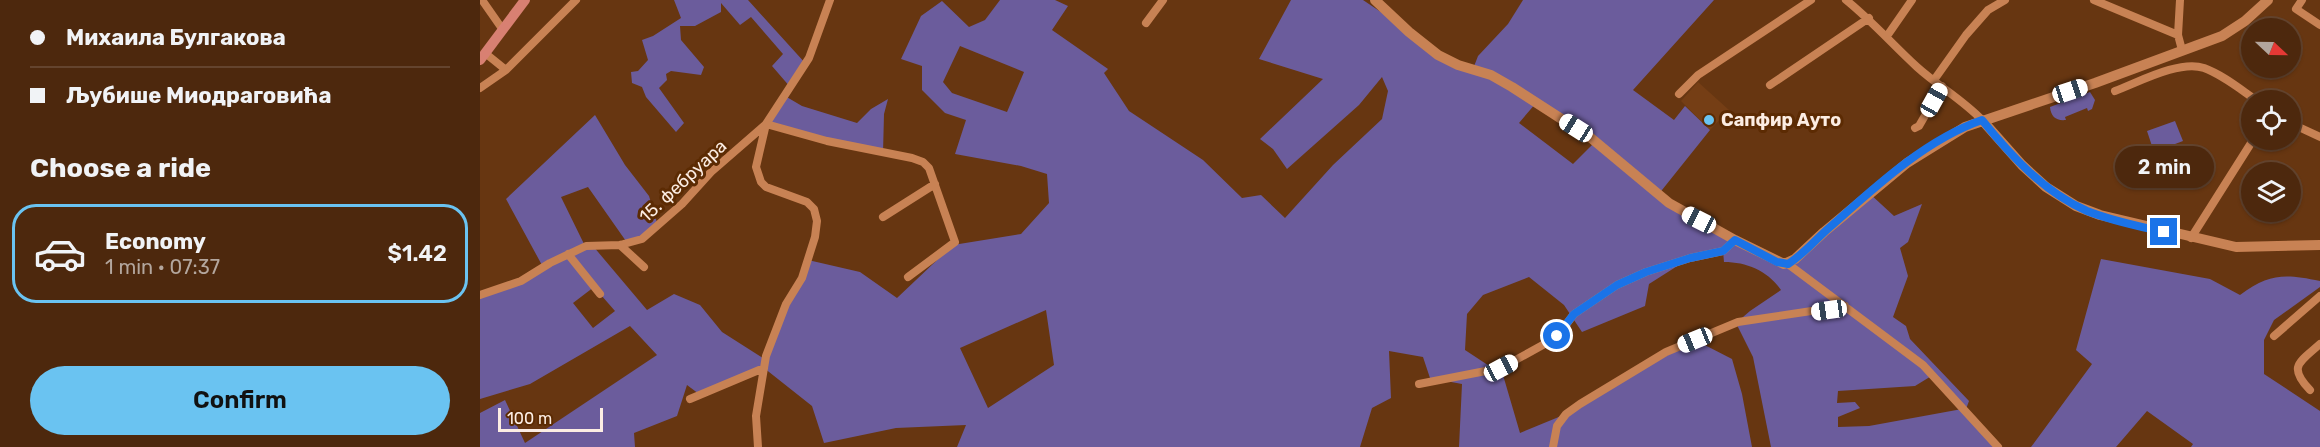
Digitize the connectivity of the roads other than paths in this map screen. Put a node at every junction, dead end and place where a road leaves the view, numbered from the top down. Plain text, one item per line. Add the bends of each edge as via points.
1 (483, 0) edge
2 (525, 0) edge
3 (576, 0) edge
4 (830, 0) edge
5 (1164, 0) edge
6 (1375, 0) edge
7 (1388, 0) edge
8 (1811, 0) edge
9 (1846, 0) edge
10 (1912, 0) edge
11 (2004, 0) edge
12 (2094, 0) edge
13 (2180, 0) edge
14 (2268, 0) edge
15 (2302, 0) edge
16 (1869, 18) junction
17 (1394, 19) junction
18 (1146, 23) dead end
19 (2320, 25) edge
20 (503, 30) junction
21 (2178, 35) junction
22 (1887, 36) junction
23 (2182, 50) junction
24 (483, 57) edge
25 (506, 70) junction
26 (1934, 80) junction
27 (1770, 85) dead end
28 (1942, 86) junction
29 (480, 88) edge
30 (2241, 90) edge
31 (2115, 91) dead end
32 (1679, 94) dead end
33 (1982, 120) junction
34 (766, 124) junction
35 (1915, 128) dead end
36 (2301, 128) edge
37 (2320, 137) edge
38 (2247, 150) edge
39 (935, 184) junction
40 (883, 217) dead end
41 (2191, 238) junction
42 (1735, 240) junction
43 (2320, 245) edge
44 (620, 246) junction
45 (568, 254) junction
46 (1788, 264) junction
47 (644, 267) dead end
48 (908, 277) dead end
49 (600, 294) dead end
50 (480, 295) edge
51 (2320, 296) edge
52 (1845, 306) junction
53 (2274, 336) dead end
54 (2320, 344) edge
55 (764, 368) junction
56 (1419, 384) dead end
57 (2310, 390) dead end
58 (690, 399) dead end
59 (758, 447) edge
60 (1553, 447) edge
61 (1998, 447) edge

1 - 20 street
2 - 20 main road
3 - 25 street
4 - 34 street via 809,58
5 - 18 street
6 - 17 street
7 - 17 street
8 - 32 street via 1698,75
9 - 16 street
10 - 22 street
11 - 26 street via 1988,10 1966,35
12 - 21 street
13 - 21 street
14 - 23 street via 2222,36
15 - 19 street via 2296,9
16 - 22 street
16 - 27 street
17 - 42 street via 1438,55 1491,75 1576,128 1658,196
20 - 24 main road
21 - 23 street
22 - 26 street
23 - 33 street
24 - 25 street
25 - 29 street
26 - 28 street
28 - 33 street
28 - 35 street
30 - 31 street via 2195,66
33 - 41 street via 2037,179 2066,200 2112,219
33 - 46 street via 1907,163
34 - 39 street via 918,160 929,168
34 - 44 street, 15. фебруара via 658,226 642,239
34 - 55 street via 756,167 761,182 807,202 817,221 802,278 779,319
36 - 37 street
38 - 41 street
39 - 40 street
39 - 48 street via 956,242
41 - 43 street via 2243,247
42 - 46 street
42 - 56 street via 1723,251 1657,268 1617,285 1574,314 1550,341 1501,368
44 - 45 street, 15. фебруара via 585,246
44 - 47 street
45 - 49 street
45 - 50 street, 15. фебруара via 521,281
46 - 52 street
51 - 53 street
52 - 60 street via 1738,322 1666,352 1566,414 1557,426
52 - 61 street via 1923,365
54 - 57 street via 2298,368 2298,379
55 - 58 street
55 - 59 street via 756,416

